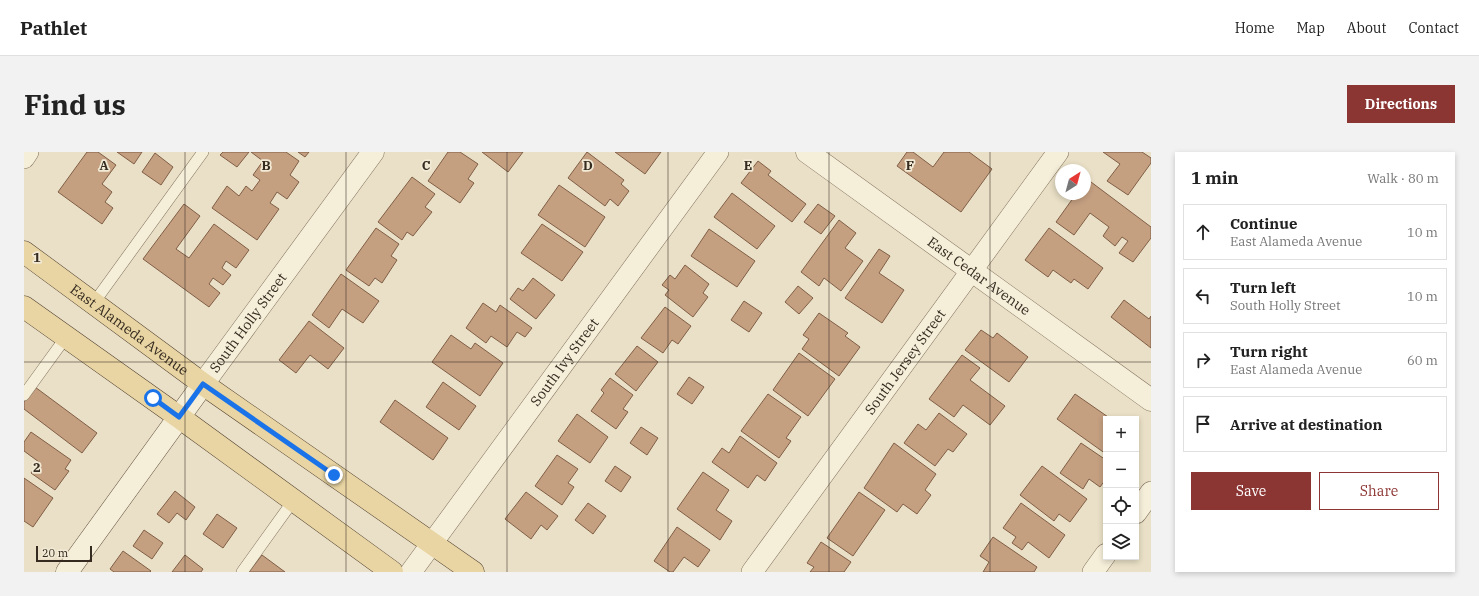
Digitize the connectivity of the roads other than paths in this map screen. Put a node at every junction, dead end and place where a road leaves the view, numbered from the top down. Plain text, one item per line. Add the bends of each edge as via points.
1 (28, 152) edge
2 (203, 152) edge
3 (373, 152) edge
4 (718, 152) edge
5 (807, 152) edge
6 (1058, 152) edge
7 (24, 158) edge
8 (24, 252) edge
9 (971, 270) junction
10 (93, 304) junction
11 (24, 307) edge
12 (66, 337) junction
13 (203, 384) junction
14 (24, 395) edge
15 (1151, 400) edge
16 (179, 417) junction
17 (1151, 492) edge
18 (293, 501) junction
19 (1139, 508) edge
20 (432, 544) junction
21 (1103, 558) edge
22 (68, 572) edge
23 (242, 572) edge
24 (392, 572) edge
25 (411, 572) edge
26 (473, 572) edge
27 (752, 572) edge
28 (1093, 572) edge

1 - 7 street
2 - 10 lane
3 - 13 street, South Holly Street
4 - 20 street, South Ivy Street
5 - 9 street, East Cedar Avenue
6 - 9 street, South Jersey Street
8 - 10 main road, East Alameda Avenue
9 - 15 street, East Cedar Avenue
9 - 27 street, South Jersey Street
10 - 13 main road, East Alameda Avenue
11 - 12 main road
12 - 14 lane
12 - 16 main road
13 - 16 street, South Holly Street
13 - 20 main road, East Alameda Avenue
16 - 18 main road
16 - 22 street, South Holly Street
17 - 19 street
18 - 23 lane
18 - 24 main road
20 - 25 street, South Ivy Street
20 - 26 main road, East Alameda Avenue
21 - 28 street

